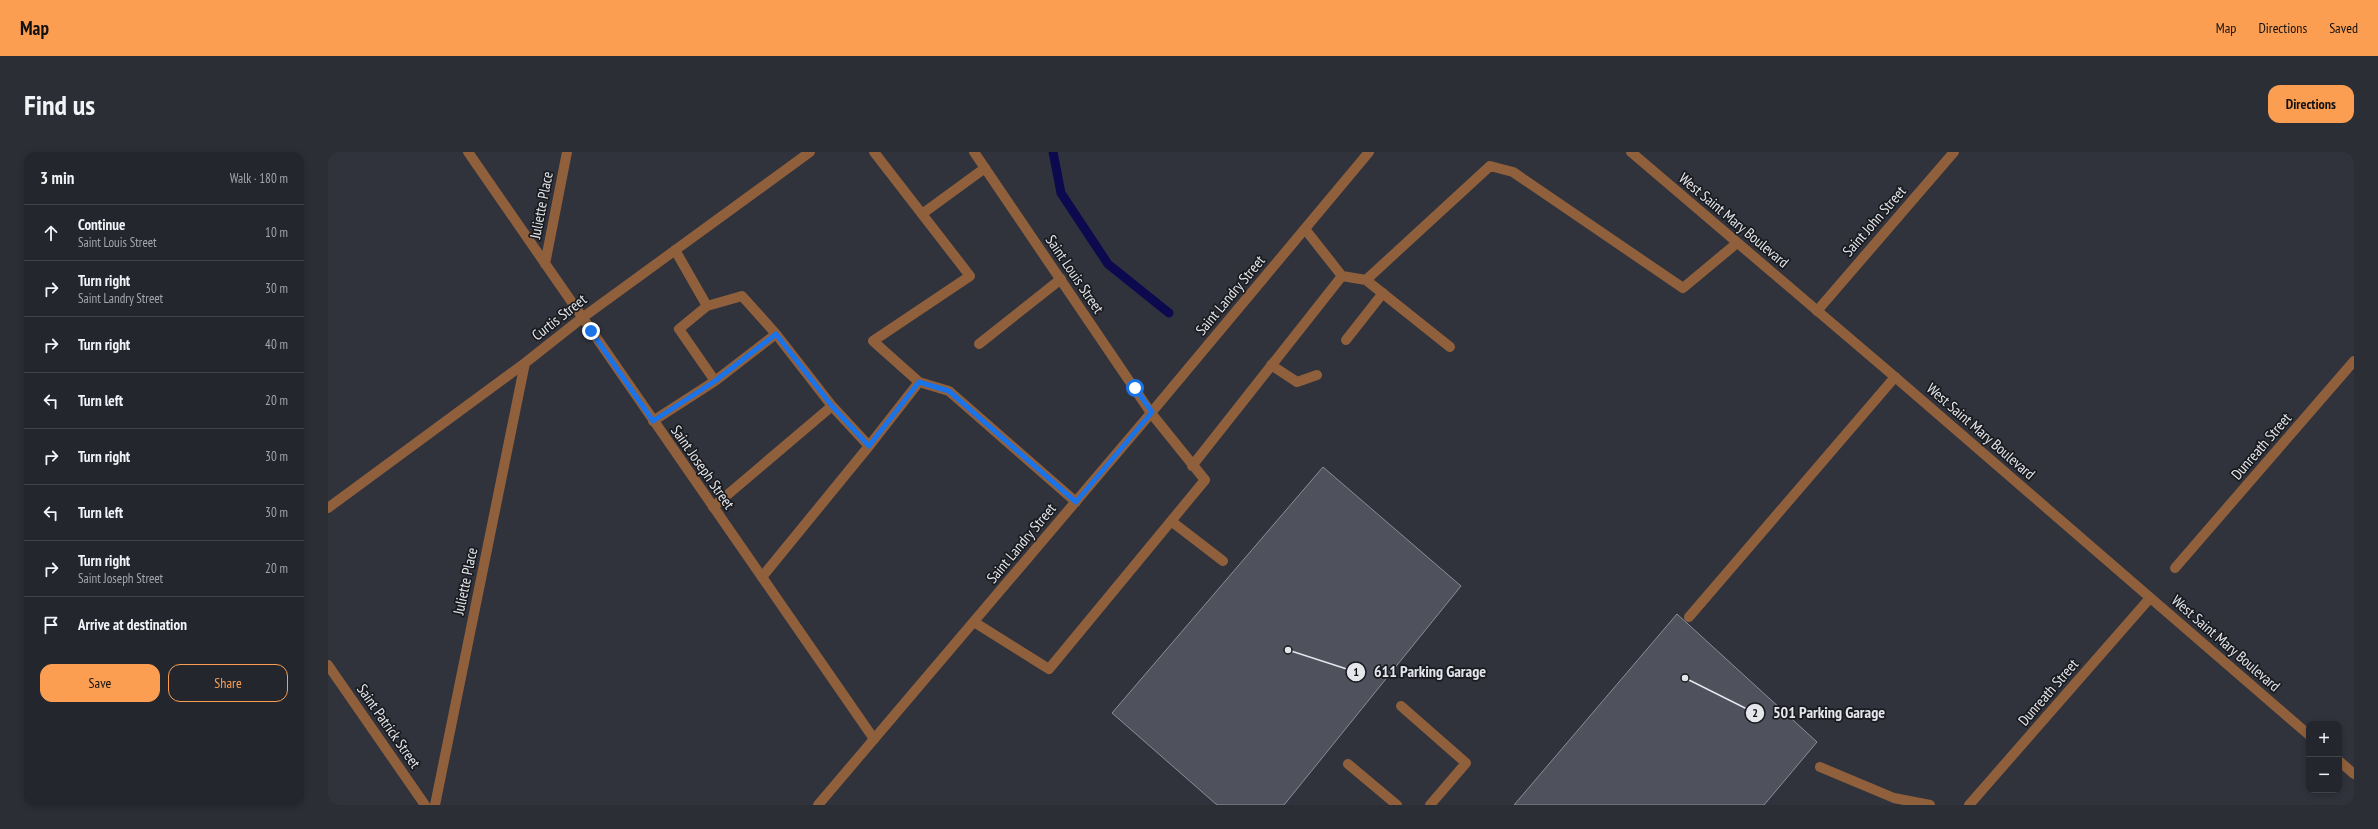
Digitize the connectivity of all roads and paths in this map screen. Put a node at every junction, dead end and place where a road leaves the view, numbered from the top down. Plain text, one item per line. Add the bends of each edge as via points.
1 (468, 152) edge
2 (567, 152) edge
3 (810, 152) edge
4 (874, 152) edge
5 (974, 152) edge
6 (1369, 152) edge
7 (1631, 152) edge
8 (1954, 152) edge
9 (985, 168) junction
10 (922, 214) junction
11 (1305, 229) junction
12 (1737, 243) junction
13 (675, 250) junction
14 (544, 264) junction
15 (1342, 276) junction
16 (1061, 279) junction
17 (1366, 280) junction
18 (1383, 294) junction
19 (707, 306) junction
20 (1817, 310) junction
21 (582, 318) junction
22 (776, 334) junction
23 (1346, 340) dead end
24 (979, 344) dead end
25 (1450, 347) dead end
26 (2354, 361) edge
27 (525, 363) junction
28 (1271, 365) junction
29 (1317, 375) dead end
30 (1895, 377) junction
31 (715, 381) junction
32 (919, 382) junction
33 (832, 406) junction
34 (1152, 412) junction
35 (653, 421) junction
36 (869, 446) junction
37 (1192, 466) junction
38 (1076, 502) junction
39 (713, 507) junction
40 (328, 508) edge
41 (1171, 521) junction
42 (1223, 561) dead end
43 (2175, 568) dead end
44 (762, 577) junction
45 (2150, 598) junction
46 (1689, 617) dead end
47 (974, 622) junction
48 (328, 665) edge
49 (1402, 706) dead end
50 (2306, 732) edge
51 (874, 739) junction
52 (1348, 764) dead end
53 (2342, 764) edge
54 (1820, 767) dead end
55 (2354, 774) edge
56 (425, 805) edge
57 (435, 805) edge
58 (818, 805) edge
59 (1397, 805) edge
60 (1430, 805) edge
61 (1930, 805) edge
62 (1969, 805) edge

1 - 14 street, Saint Joseph Street
2 - 14 street, Juliette Place
3 - 13 street, Curtis Street
4 - 10 street
5 - 9 street, Saint Louis Street
6 - 11 street, Saint Landry Street
7 - 12 street, West Saint Mary Boulevard
8 - 20 street, Saint John Street
9 - 10 street
9 - 16 street, Saint Louis Street
10 - 32 street via 970,276 873,341
11 - 15 street
11 - 34 street, Saint Landry Street
12 - 17 street via 1683,288 1512,172 1490,166
12 - 20 street, West Saint Mary Boulevard
13 - 19 street
13 - 21 street, Curtis Street
14 - 21 street, Saint Joseph Street
15 - 17 street
15 - 28 street
16 - 24 street
16 - 34 street, Saint Louis Street
17 - 18 street
18 - 23 street
18 - 25 street
19 - 22 street via 742,296
19 - 31 street via 678,329
20 - 30 street, West Saint Mary Boulevard
21 - 27 street, Curtis Street
21 - 35 street, Saint Joseph Street
22 - 31 street
22 - 33 street
26 - 43 street, Dunreath Street
27 - 40 street, Curtis Street
27 - 57 street, Juliette Place
28 - 29 street via 1297,382
28 - 37 street
30 - 45 street, West Saint Mary Boulevard
30 - 46 street
31 - 35 street
32 - 36 street
32 - 38 street via 949,391
33 - 36 street
33 - 39 street
34 - 37 street, Saint Louis Street
34 - 38 street, Saint Landry Street
35 - 39 street, Saint Joseph Street
36 - 44 street
37 - 41 street, Saint Louis Street via 1204,480
38 - 47 street, Saint Landry Street
39 - 44 street, Saint Joseph Street
41 - 42 street
41 - 47 street via 1048,669
44 - 51 street, Saint Joseph Street
45 - 50 street, West Saint Mary Boulevard
45 - 62 street, Dunreath Street
47 - 51 street, Saint Landry Street
48 - 56 street, Saint Patrick Street
49 - 60 street via 1466,763
51 - 58 street, Saint Landry Street
52 - 59 street
53 - 55 street
54 - 61 street via 1894,798

